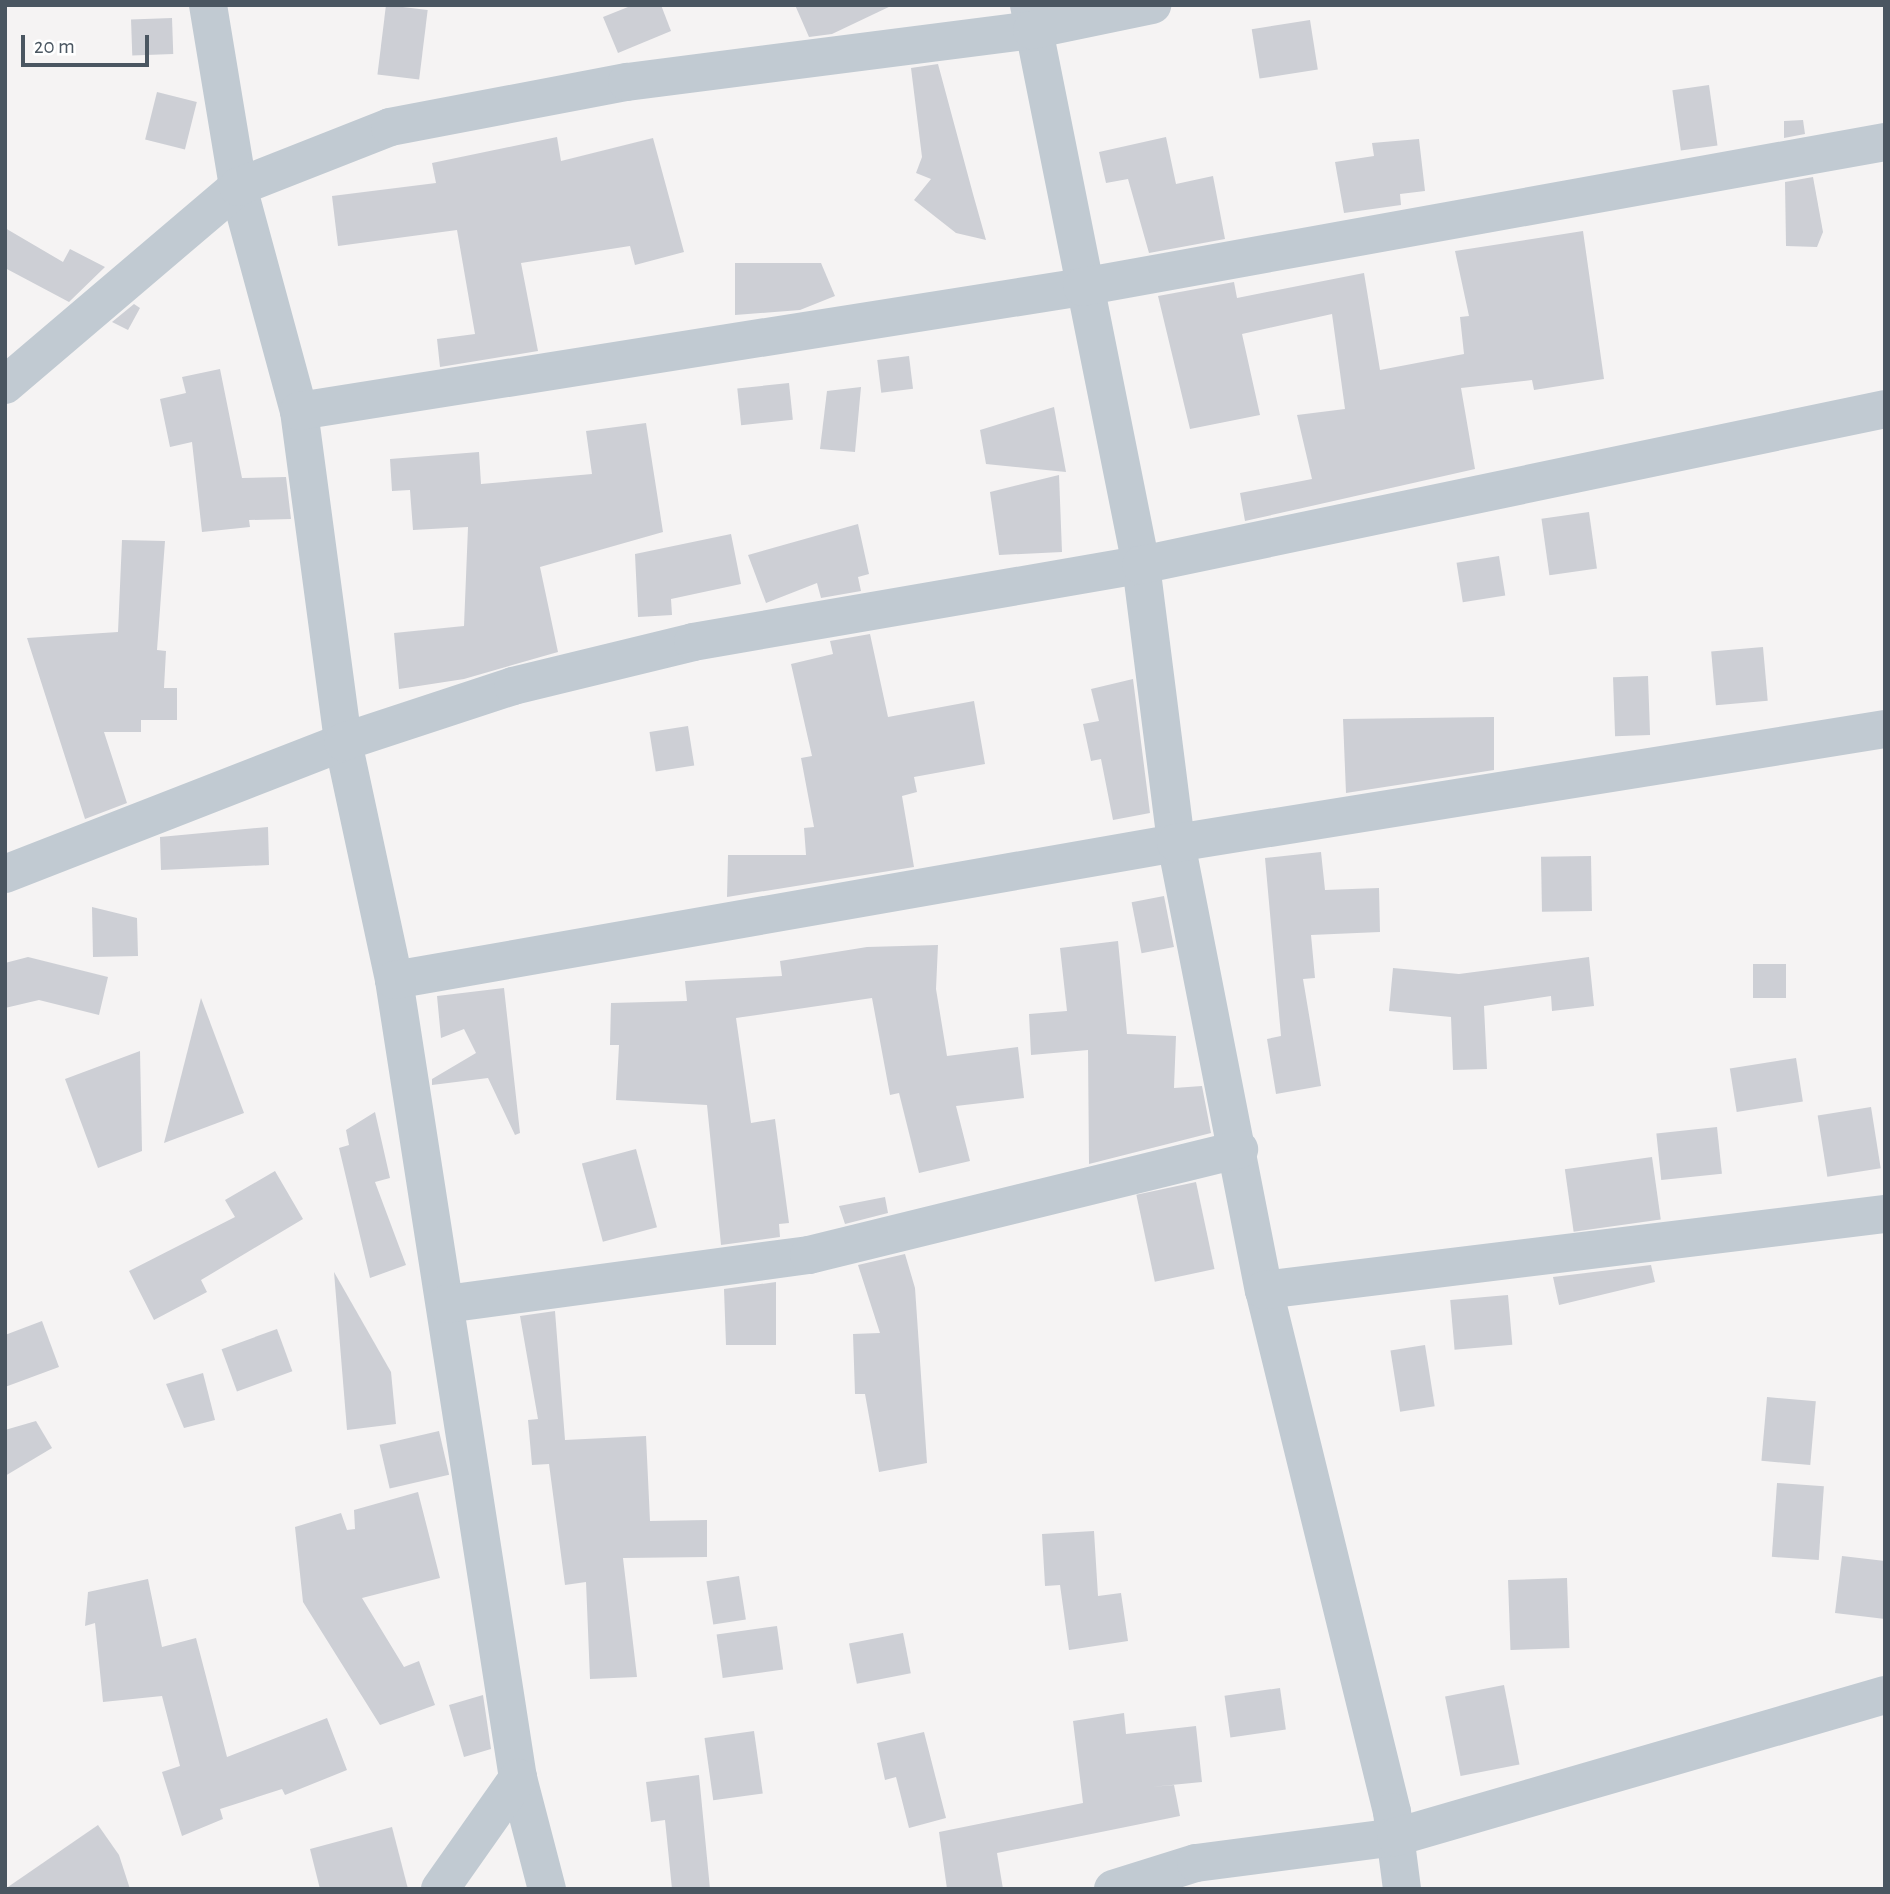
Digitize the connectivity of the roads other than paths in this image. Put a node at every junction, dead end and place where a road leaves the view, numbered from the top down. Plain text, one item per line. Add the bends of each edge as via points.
1 (208, 5) edge
2 (1152, 5) edge
3 (1031, 18) edge
4 (1885, 142) edge
5 (238, 187) junction
6 (1082, 288) junction
7 (5, 386) edge
8 (1885, 409) edge
9 (299, 411) junction
10 (1140, 565) junction
11 (1885, 729) edge
12 (343, 742) junction
13 (1176, 843) junction
14 (5, 874) edge
15 (394, 980) junction
16 (1239, 1149) junction
17 (1885, 1214) edge
18 (1264, 1290) junction
19 (446, 1304) junction
20 (1885, 1695) edge
21 (518, 1778) junction
22 (1396, 1837) junction
23 (440, 1889) edge
24 (547, 1889) edge
25 (1114, 1889) edge
26 (1402, 1889) edge

1 - 5 street
2 - 3 street
3 - 5 street via 627,82 403,125
3 - 6 street
4 - 6 street
5 - 7 street
5 - 9 street
6 - 9 street
6 - 10 street
8 - 10 street
9 - 12 street
10 - 12 street via 693,642 513,686
10 - 13 street
11 - 13 street
12 - 14 street
12 - 15 street
13 - 15 street
13 - 16 street
15 - 19 street
16 - 18 street
16 - 19 street via 809,1255
17 - 18 street
18 - 22 street
19 - 21 street
20 - 22 street
21 - 23 street
21 - 24 street
22 - 25 street via 1196,1863
22 - 26 street

